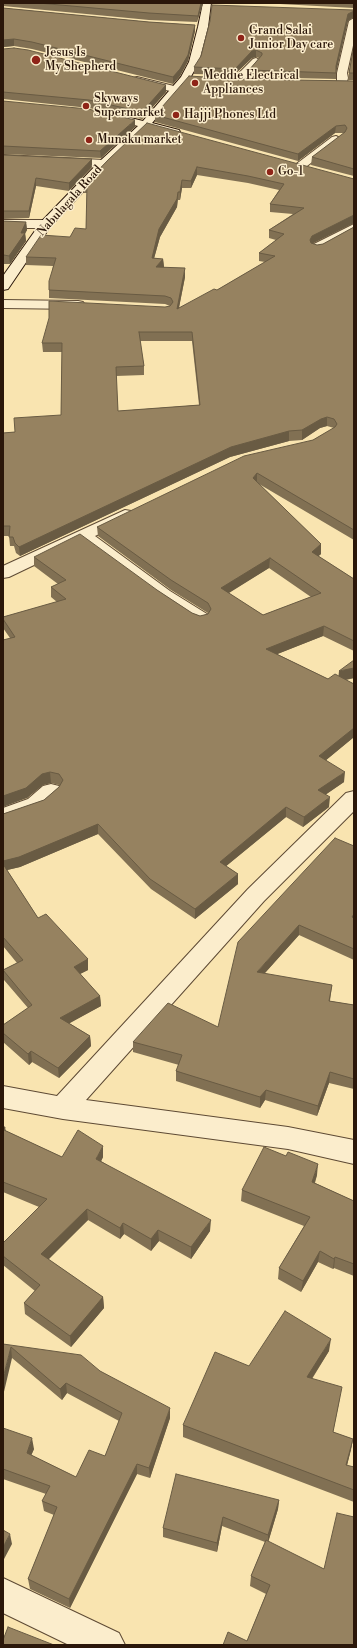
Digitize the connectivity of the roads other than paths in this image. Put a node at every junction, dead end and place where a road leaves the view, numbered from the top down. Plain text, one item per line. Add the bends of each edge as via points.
1 (210, 6) edge
2 (354, 21) edge
3 (256, 61) edge
4 (124, 77) edge
5 (185, 78) junction
6 (200, 78) edge
7 (252, 81) edge
8 (329, 84) edge
9 (342, 84) junction
10 (354, 84) edge
11 (174, 89) junction
12 (94, 113) edge
13 (146, 124) junction
14 (184, 135) edge
15 (340, 136) edge
16 (3, 158) edge
17 (104, 163) junction
18 (313, 170) edge
19 (3, 224) edge
20 (46, 224) junction
21 (354, 228) edge
22 (317, 248) edge
23 (3, 286) edge
24 (3, 304) edge
25 (92, 306) edge
26 (139, 508) edge
27 (83, 535) junction
28 (3, 573) edge
29 (200, 618) edge
30 (51, 791) dead end
31 (354, 798) edge
32 (3, 816) edge
33 (3, 1097) edge
34 (63, 1108) junction
35 (354, 1152) edge
36 (3, 1594) edge
37 (107, 1645) edge

1 - 5 street, Nabulagala Road via 199,26 194,62
2 - 9 street via 342,73
3 - 7 street via 233,80
4 - 11 street
5 - 6 street
5 - 11 street, Nabulagala Road
8 - 9 street
9 - 10 street
11 - 13 street, Nabulagala Road
12 - 13 street
13 - 14 street
13 - 17 street, Nabulagala Road
15 - 18 street via 295,166
16 - 17 street
17 - 20 street, Nabulagala Road
19 - 20 street
20 - 23 street, Nabulagala Road
21 - 22 street
24 - 25 street
26 - 27 street
27 - 28 street
27 - 29 street via 164,595
30 - 32 street via 36,804
31 - 34 street via 256,895
33 - 34 street
34 - 35 street via 288,1138
36 - 37 street

